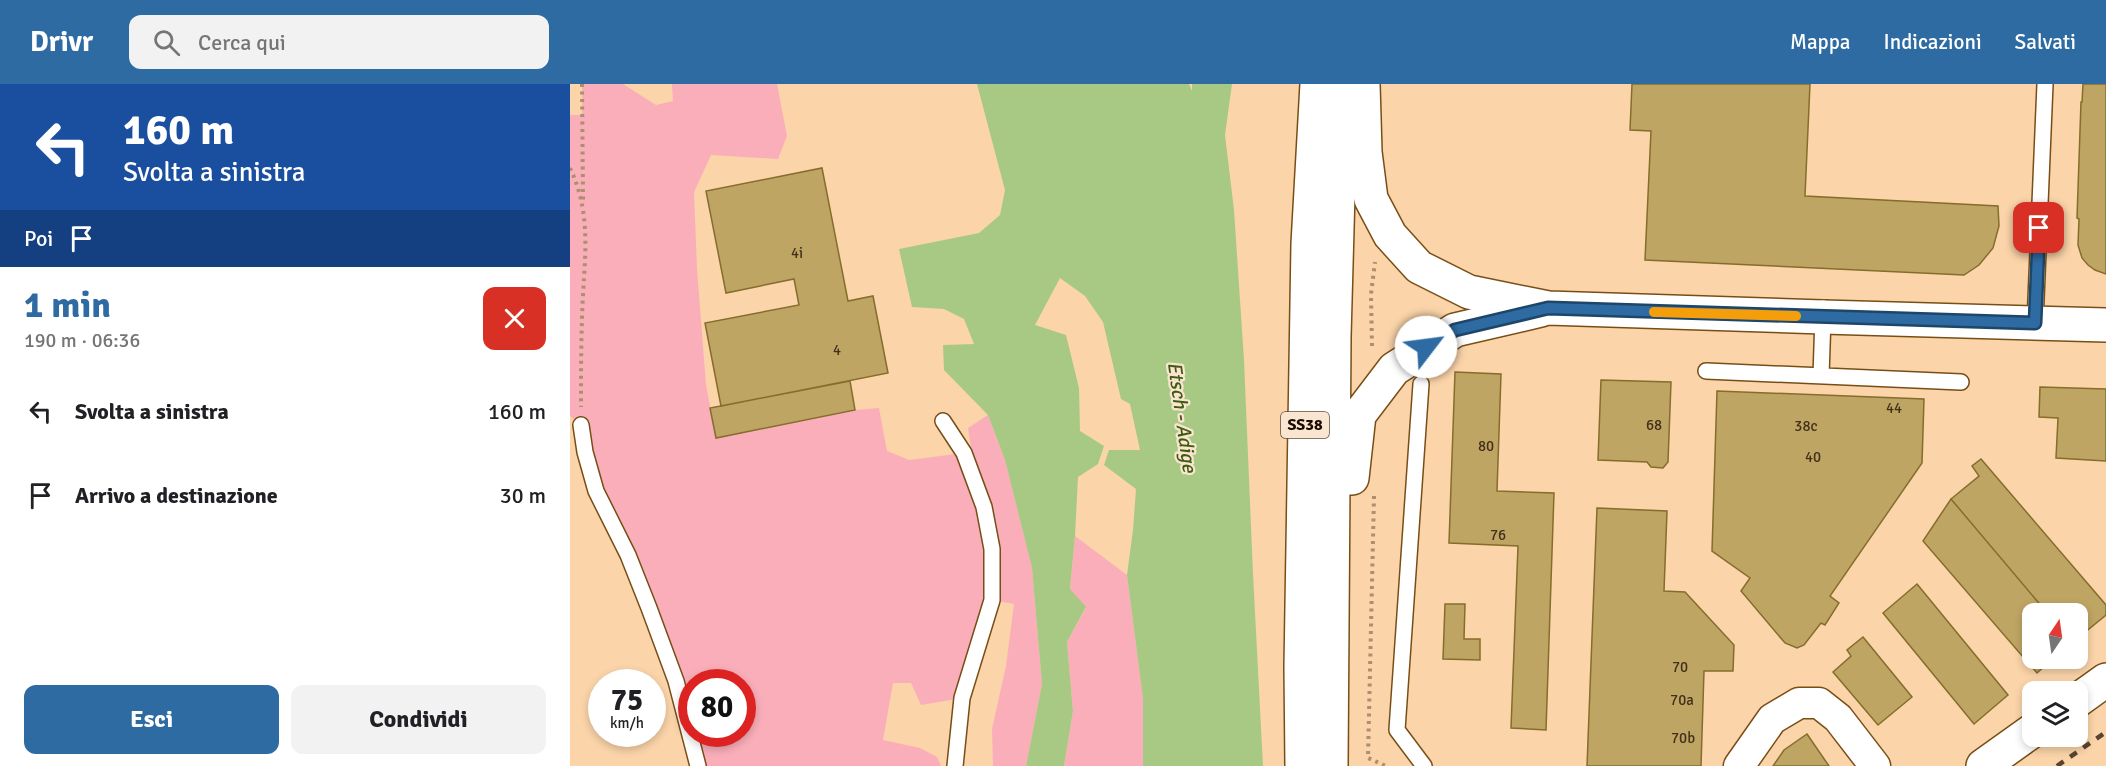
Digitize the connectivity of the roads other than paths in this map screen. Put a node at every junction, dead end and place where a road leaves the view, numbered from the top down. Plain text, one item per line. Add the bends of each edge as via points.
1 (1317, 84) edge
2 (1341, 84) edge
3 (1363, 84) edge
4 (2045, 84) edge
5 (1548, 308) junction
6 (1824, 317) junction
7 (2035, 323) junction
8 (2106, 325) edge
9 (1706, 371) dead end
10 (1821, 376) junction
11 (1961, 382) dead end
12 (1421, 384) dead end
13 (944, 421) dead end
14 (581, 425) road end
15 (1334, 509) junction
16 (2106, 680) edge
17 (2088, 693) edge
18 (2022, 739) edge
19 (698, 766) edge
20 (955, 766) edge
21 (1302, 766) edge
22 (1331, 766) edge
23 (1424, 766) edge
24 (1739, 766) edge
25 (1875, 766) edge
26 (1983, 766) edge

1 - 21 main road, SS38 via 1308,244
2 - 15 main road, SS38
3 - 5 main road via 1371,199 1390,235 1419,267 1469,292
4 - 7 lane
5 - 6 main road
5 - 15 main road via 1455,330 1394,369 1359,416 1351,482
6 - 7 main road
6 - 10 lane
7 - 8 main road
9 - 10 lane
10 - 11 lane
12 - 23 lane via 1397,730
13 - 20 lane via 964,453 984,507 992,549 992,600 962,698
14 - 19 lane via 596,491 628,555 676,681
15 - 22 main road, SS38
16 - 17 main road
18 - 26 main road
24 - 25 street via 1772,719 1799,704 1819,703 1838,718

